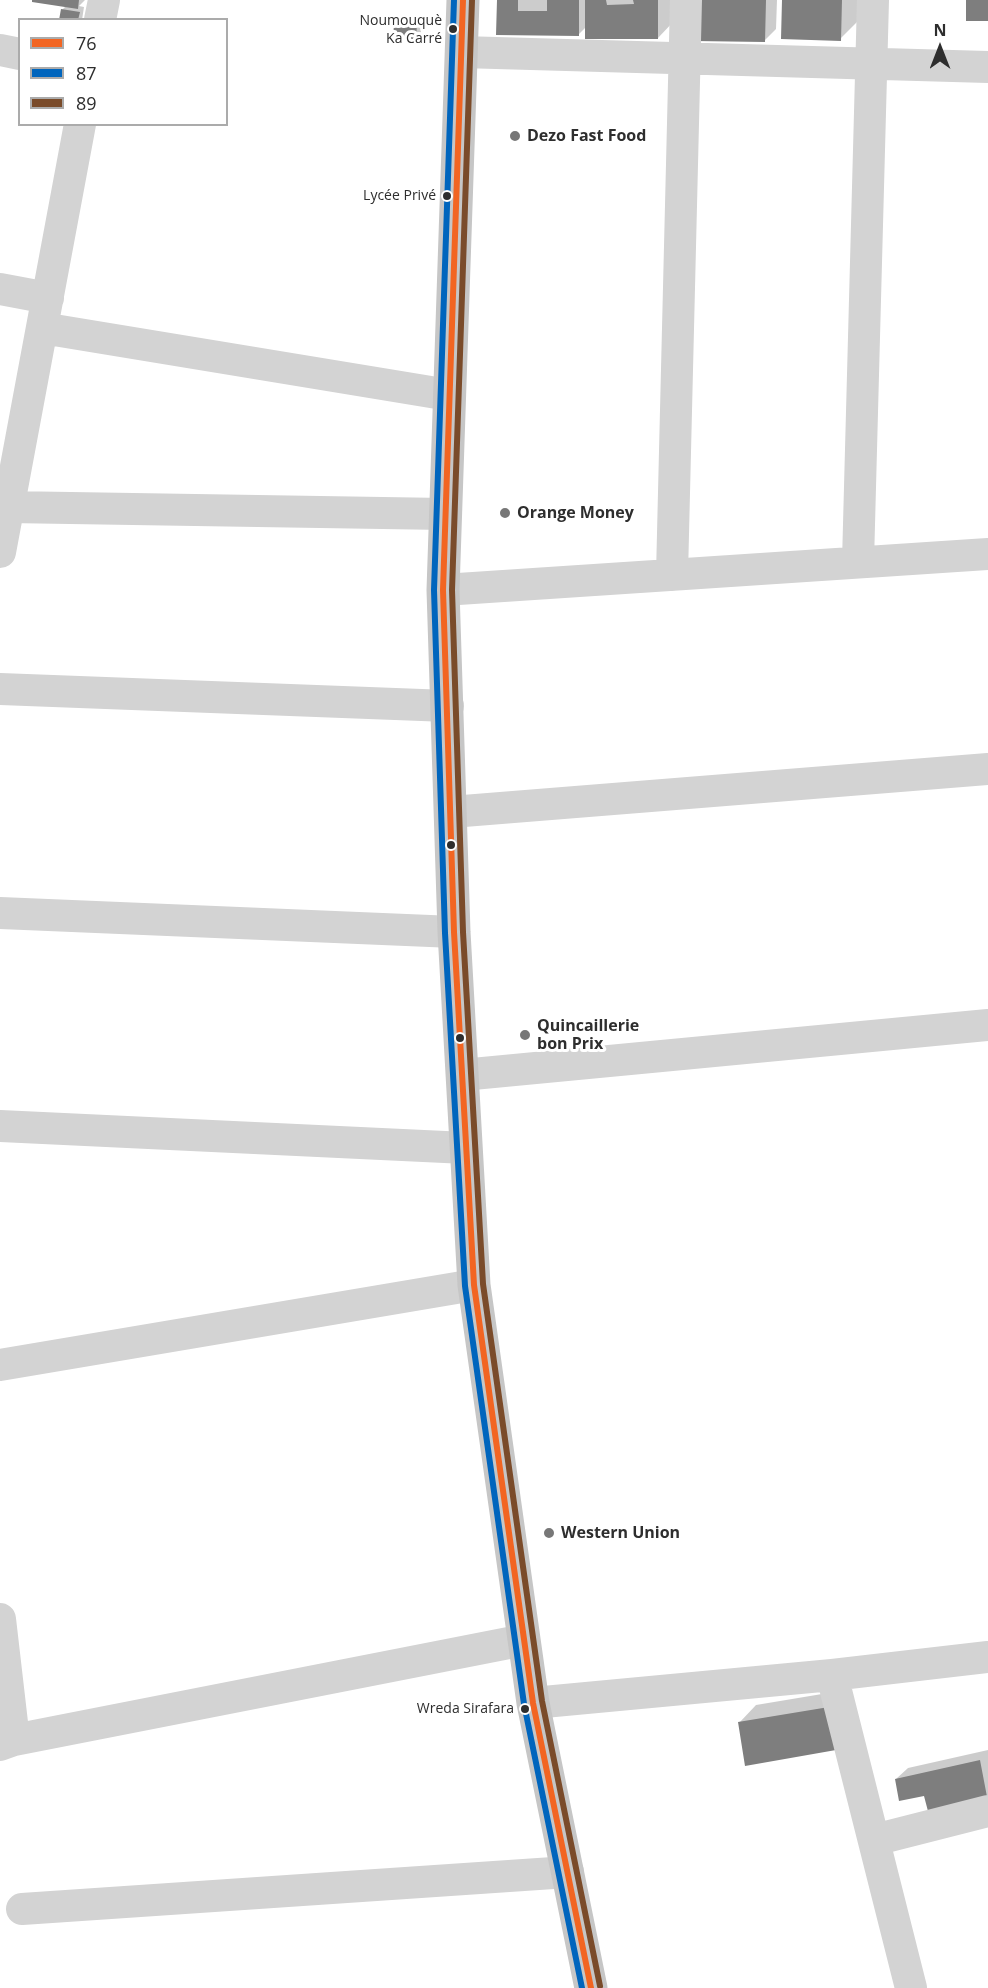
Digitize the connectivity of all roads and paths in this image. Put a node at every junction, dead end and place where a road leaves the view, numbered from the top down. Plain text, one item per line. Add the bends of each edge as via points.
1 (104, 0) edge
2 (463, 0) edge
3 (686, 0) edge
4 (873, 0) edge
5 (100, 18) edge
6 (0, 50) edge
7 (461, 52) junction
8 (18, 54) edge
9 (685, 58) junction
10 (872, 64) junction
11 (988, 67) edge
12 (80, 126) edge
13 (0, 289) edge
14 (45, 313) junction
15 (449, 395) junction
16 (8, 507) junction
17 (445, 514) junction
18 (0, 548) edge
19 (988, 554) edge
20 (858, 562) junction
21 (672, 575) junction
22 (443, 590) junction
23 (0, 689) edge
24 (448, 706) junction
25 (988, 769) edge
26 (451, 812) junction
27 (0, 913) edge
28 (454, 932) junction
29 (988, 1024) edge
30 (462, 1075) junction
31 (0, 1126) edge
32 (466, 1148) junction
33 (474, 1285) junction
34 (0, 1365) edge
35 (0, 1619) edge
36 (524, 1640) junction
37 (988, 1657) edge
38 (832, 1675) junction
39 (533, 1702) junction
40 (7, 1742) edge
41 (988, 1811) edge
42 (874, 1840) junction
43 (568, 1872) junction
44 (22, 1909) dead end
45 (591, 1988) edge
46 (911, 1988) edge

1 - 5 street
2 - 7 main road
3 - 9 street
4 - 10 street
6 - 8 street
7 - 9 street
7 - 15 main road
9 - 10 street
9 - 21 street
10 - 11 street
10 - 20 street
12 - 14 street
13 - 14 street
14 - 15 street
14 - 16 street
15 - 17 main road
16 - 17 street
16 - 18 street
17 - 22 main road
19 - 20 street
20 - 21 street
21 - 22 street
22 - 24 main road
23 - 24 street
24 - 26 main road
25 - 26 street
26 - 28 main road
27 - 28 street
28 - 30 main road
29 - 30 street
30 - 32 main road
31 - 32 street
32 - 33 main road
33 - 34 street
33 - 36 main road
35 - 40 street
36 - 39 main road
36 - 40 street
37 - 38 street
38 - 39 street
38 - 42 street
39 - 43 main road
41 - 42 street
42 - 46 street
43 - 44 street
43 - 45 main road

